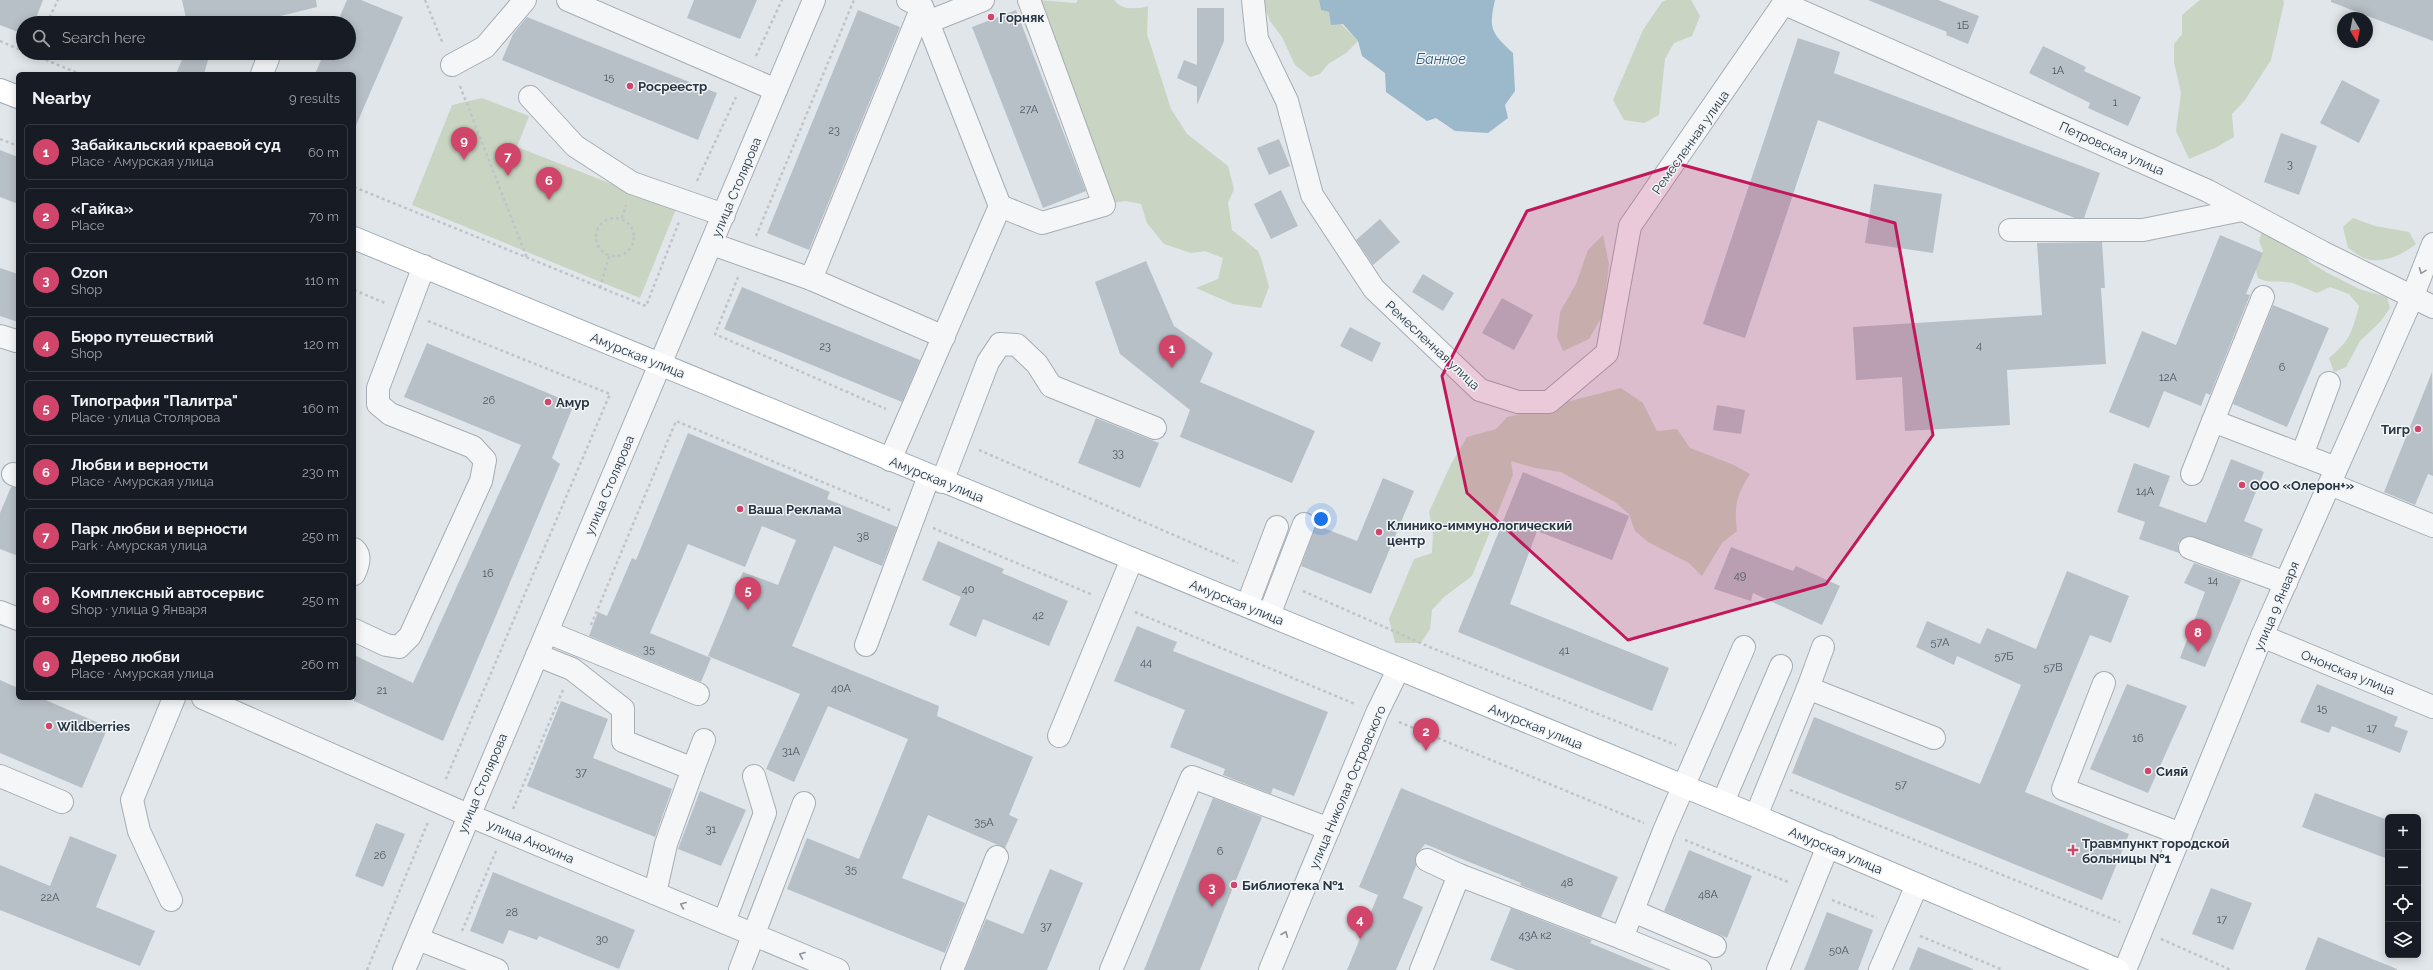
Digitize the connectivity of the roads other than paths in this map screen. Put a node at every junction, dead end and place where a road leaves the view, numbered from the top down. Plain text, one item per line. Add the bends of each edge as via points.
1 (524, 0) edge
2 (568, 0) edge
3 (814, 0) edge
4 (983, 0) edge
5 (1029, 0) edge
6 (1253, 0) edge
7 (1786, 2) edge
8 (919, 10) edge
9 (267, 60) edge
10 (452, 65) road end
11 (263, 72) edge
12 (0, 90) edge
13 (776, 90) junction
14 (16, 96) edge
15 (530, 97) dead end
16 (1000, 206) junction
17 (2242, 210) junction
18 (724, 215) junction
19 (2010, 230) dead end
20 (356, 239) edge
21 (712, 244) junction
22 (2433, 244) edge
23 (424, 266) junction
24 (811, 279) junction
25 (2263, 297) dead end
26 (2412, 298) junction
27 (2433, 307) edge
28 (944, 337) junction
29 (661, 364) junction
30 (2329, 383) dead end
31 (2213, 421) junction
32 (1155, 428) dead end
33 (2302, 455) junction
34 (890, 460) junction
35 (2192, 474) dead end
36 (2333, 476) junction
37 (936, 479) junction
38 (1304, 524) dead end
39 (2433, 526) edge
40 (1277, 527) dead end
41 (2190, 548) dead end
42 (356, 551) edge
43 (1132, 559) junction
44 (356, 570) edge
45 (2286, 583) junction
46 (1247, 606) junction
47 (0, 612) edge
48 (1269, 615) junction
49 (16, 618) edge
50 (356, 631) edge
51 (547, 632) junction
52 (2262, 636) junction
53 (866, 645) dead end
54 (1744, 647) dead end
55 (1823, 647) dead end
56 (537, 656) junction
57 (1781, 666) dead end
58 (1398, 670) junction
59 (2104, 683) dead end
60 (1808, 688) junction
61 (698, 694) dead end
62 (173, 700) edge
63 (209, 700) edge
64 (2433, 707) edge
65 (1059, 736) dead end
66 (1934, 738) dead end
67 (704, 740) dead end
68 (693, 769) junction
69 (0, 776) edge
70 (754, 776) dead end
71 (1683, 786) junction
72 (62, 802) dead end
73 (1723, 802) junction
74 (804, 803) dead end
75 (468, 815) junction
76 (1756, 816) junction
77 (1329, 829) junction
78 (2181, 834) junction
79 (1828, 846) junction
80 (997, 857) dead end
81 (1427, 860) dead end
82 (1459, 875) junction
83 (1917, 885) junction
84 (655, 893) junction
85 (171, 900) dead end
86 (1633, 911) junction
87 (724, 922) junction
88 (753, 934) junction
89 (1622, 938) junction
90 (418, 939) junction
91 (1715, 946) dead end
92 (405, 970) edge
93 (497, 970) edge
94 (740, 970) edge
95 (838, 970) edge
96 (952, 970) edge
97 (1111, 970) edge
98 (1270, 970) edge
99 (1421, 970) edge
100 (1700, 970) edge
101 (1778, 970) edge
102 (1880, 970) edge
103 (2118, 970) edge
104 (2124, 970) edge

1 - 10 street via 485,47
2 - 13 street
3 - 13 street, улица Столярова
4 - 8 street
5 - 16 street via 1104,205 1042,223
6 - 7 street, Ремесленная улица via 1256,40 1287,101 1312,195 1374,289 1480,390 1518,402 1548,402 1607,353 1630,226
7 - 17 street, Петровская улица via 2208,191
8 - 16 street
8 - 24 street
9 - 11 street
12 - 14 main road
13 - 18 street, улица Столярова
15 - 18 street via 575,146 632,183
16 - 28 street
17 - 19 street via 2143,230
17 - 26 street, Петровская улица
18 - 21 street, улица Столярова
20 - 23 main road, Амурская улица
21 - 24 street
21 - 29 street, улица Столярова
22 -> 26 street, улица 9 Января
23 - 29 main road, Амурская улица
23 - 50 street via 378,388 378,404 390,414 473,447 485,460 481,482 410,636 399,647 386,645
24 - 28 street
25 - 31 street
26 - 27 street, Петровская улица
26 - 36 street, улица 9 Января
28 - 34 street
29 - 34 main road, Амурская улица
29 - 51 street, улица Столярова
30 - 33 street
31 - 33 street
31 - 35 street
32 - 37 street via 1052,386 1037,364 1017,345 1000,344 988,362 957,440
33 - 36 street
34 - 37 main road, Амурская улица
36 - 39 street
36 - 45 street, улица 9 Января
37 - 43 main road, Амурская улица
37 - 53 street via 913,519
38 - 48 street
40 - 46 street
41 - 45 street
42 - 44 street via 359,563
43 - 46 main road, Амурская улица
43 - 65 street
45 - 52 street, улица 9 Января
46 - 48 main road, Амурская улица
47 - 49 street
48 - 58 main road, Амурская улица
51 - 56 street, улица Столярова
51 - 61 street
52 - 64 street, Ононская улица
52 - 78 street, улица 9 Января
54 - 71 street
55 - 60 street
56 - 68 street via 572,669 623,709 623,741
56 - 75 street, улица Столярова
57 - 73 street
58 - 71 main road, Амурская улица
58 - 77 street, улица Николая Островского via 1377,713
59 - 78 street via 2063,789
60 - 66 street
60 - 76 street
62 - 85 street via 132,800 139,831
63 - 75 street, улица Анохина
67 - 68 street
68 - 84 street via 666,844
69 - 72 street
70 - 87 street via 765,813
71 - 73 main road, Амурская улица
71 - 86 street
73 - 76 main road, Амурская улица
74 - 88 street
75 - 84 street, улица Анохина
75 - 90 street, улица Столярова
76 - 79 main road, Амурская улица
77 - 97 street via 1192,777
98 -> 77 street, улица Николая Островского
78 - 104 street, улица 9 Января via 2143,930
79 - 83 main road, Амурская улица
79 - 101 street
80 - 96 street
81 - 82 street
82 - 89 street
82 - 99 street
83 - 102 street
83 - 103 main road, Амурская улица
87 -> 84 street, улица Анохина
86 - 89 street
86 - 91 street
87 - 88 street, улица Анохина
88 - 94 street
95 -> 88 street, улица Анохина
89 - 100 street
90 - 92 street, улица Столярова
90 - 93 street

